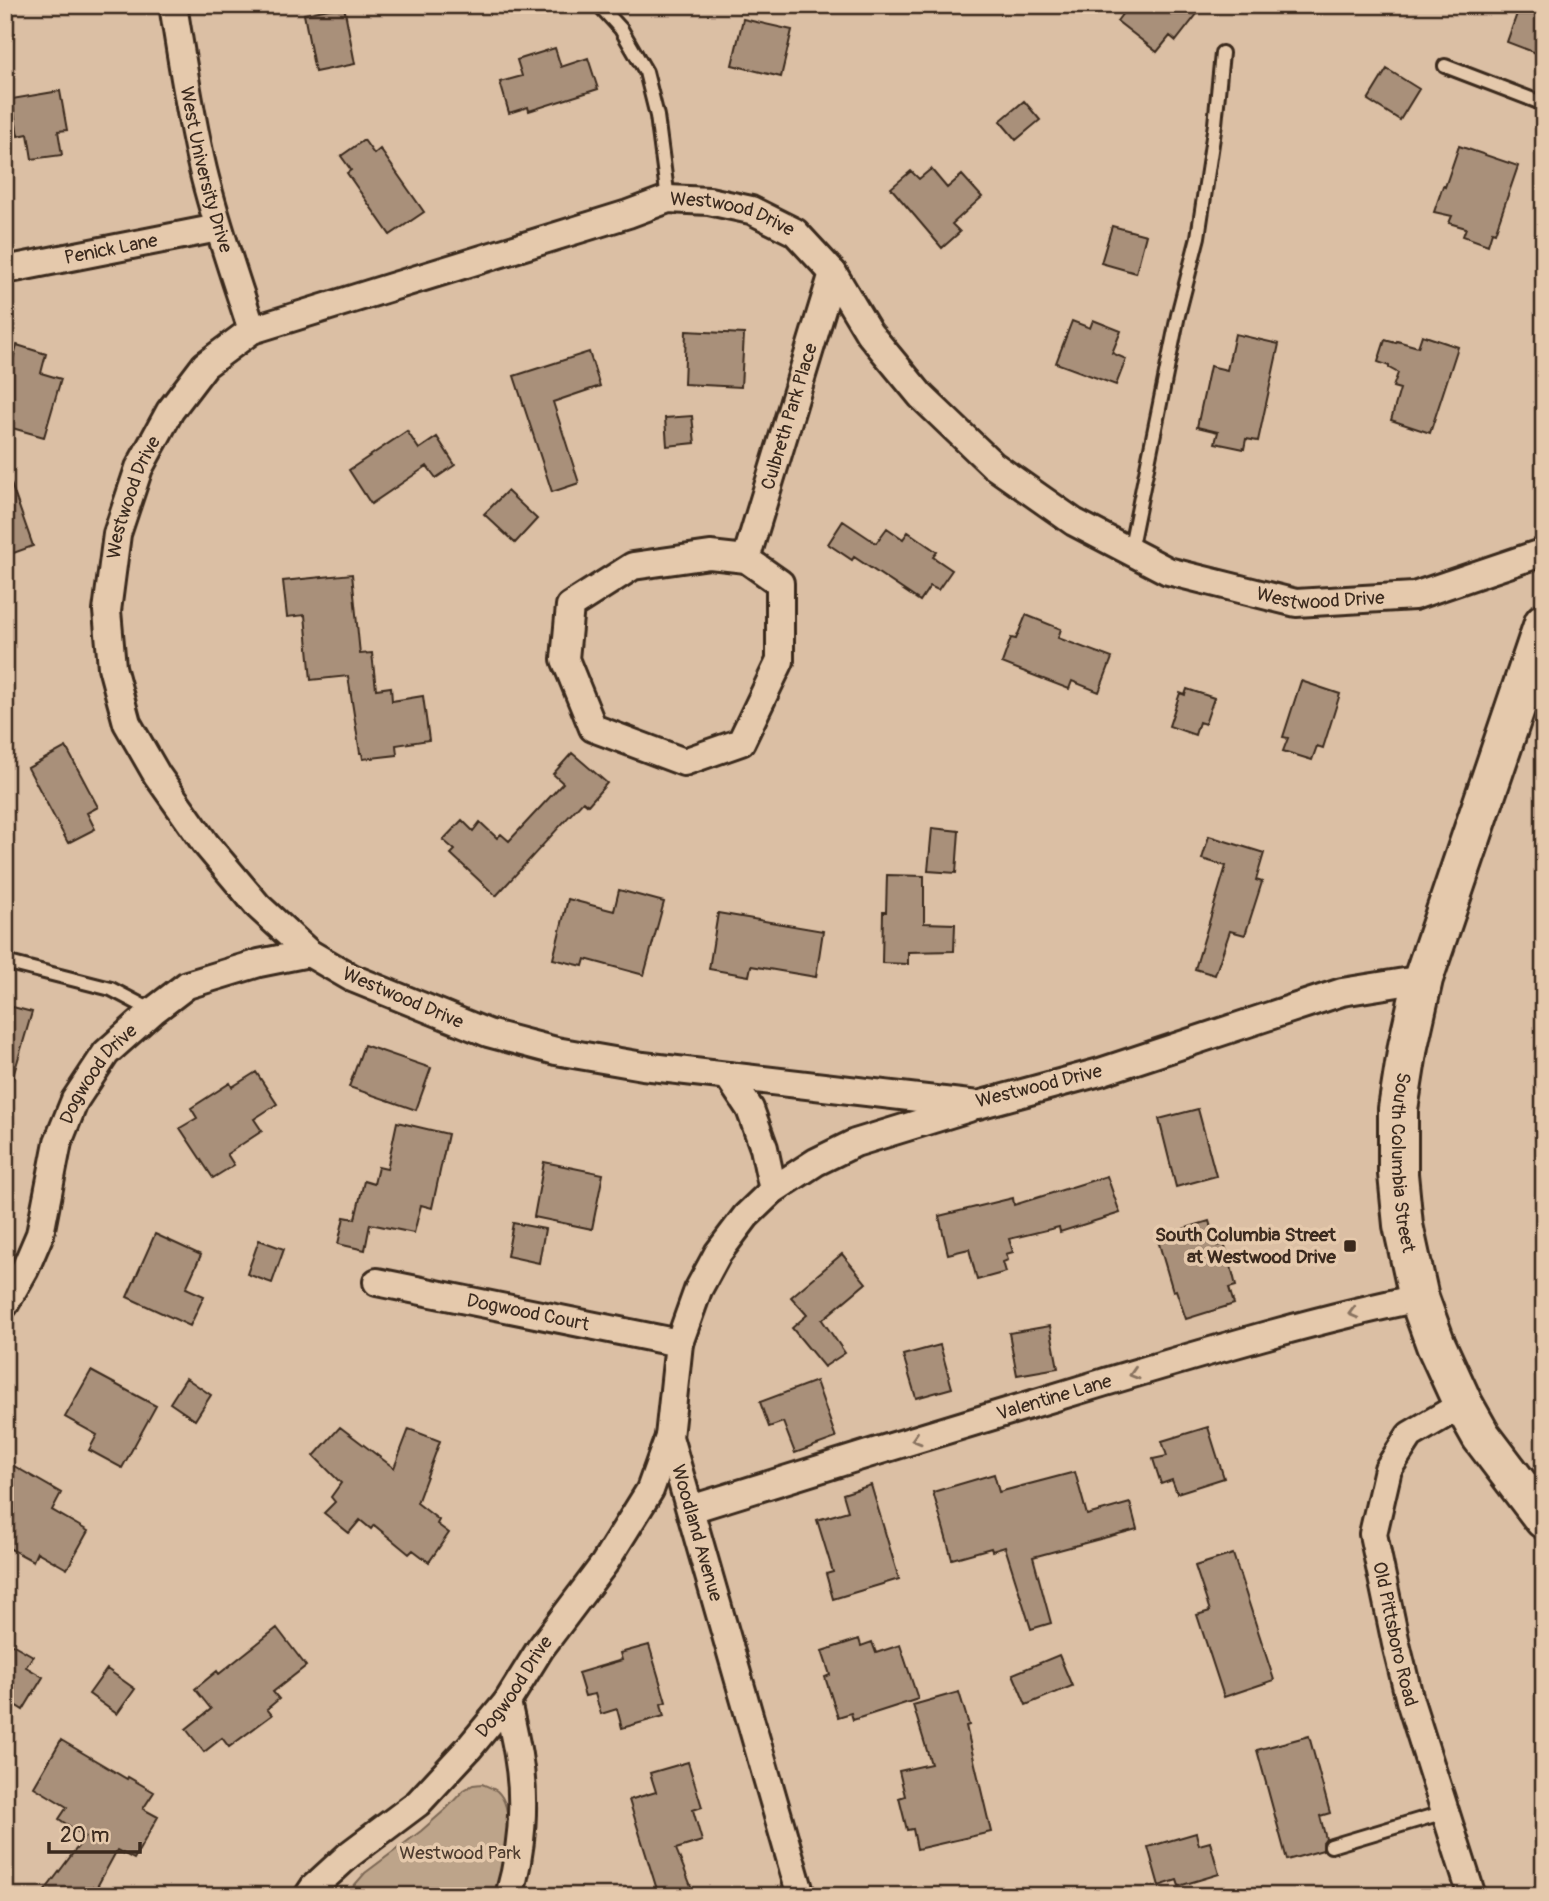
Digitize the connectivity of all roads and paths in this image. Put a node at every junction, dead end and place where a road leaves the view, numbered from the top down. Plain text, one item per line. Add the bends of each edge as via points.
1 (173, 5) edge
2 (599, 5) edge
3 (1222, 53) dead end
4 (1444, 66) dead end
5 (1544, 104) edge
6 (668, 199) junction
7 (218, 228) junction
8 (5, 270) edge
9 (833, 273) junction
10 (252, 330) junction
11 (1130, 551) junction
12 (1544, 552) edge
13 (746, 559) junction
14 (1544, 623) edge
15 (309, 953) junction
16 (5, 962) edge
17 (1423, 979) junction
18 (153, 1011) junction
19 (728, 1076) junction
20 (978, 1105) junction
21 (773, 1189) junction
22 (377, 1282) dead end
23 (1419, 1298) junction
24 (5, 1304) edge
25 (679, 1343) junction
26 (1463, 1404) junction
27 (669, 1437) junction
28 (691, 1509) junction
29 (1544, 1519) edge
30 (507, 1702) junction
31 (1445, 1812) junction
32 (1331, 1846) dead end
33 (309, 1896) edge
34 (509, 1896) edge
35 (801, 1896) edge
36 (1472, 1896) edge

1 - 7 street, West University Drive via 190,112
2 - 6 lane via 621,29 646,72
3 - 11 lane via 1198,237
4 - 5 lane
6 - 9 street, Westwood Drive via 751,210 795,232
6 - 10 street, Westwood Drive
7 - 8 street, Penick Lane
7 - 10 street, West University Drive
9 - 11 street, Westwood Drive via 869,333 921,396 993,465 1074,522
9 - 13 street, Culbreth Park Place
10 - 15 street, Westwood Drive via 205,365 170,411 139,468 117,534 107,611 112,667 127,723 157,775 249,896
11 - 12 street, Westwood Drive via 1168,571 1296,603 1414,596
13 - 13 street via 710,555 633,566 570,606 565,659 593,728 684,762 741,742 780,661 780,583
14 - 17 main road, South Columbia Street
15 - 18 street, Dogwood Drive via 187,985
15 - 19 street, Westwood Drive via 352,978 488,1034 556,1051
16 - 18 lane via 111,989
17 - 20 street, Westwood Drive via 1342,992 1100,1072
17 - 23 main road, South Columbia Street via 1398,1109 1403,1225
18 - 24 street, Dogwood Drive via 106,1054 75,1100 58,1142 40,1234
19 - 20 street, Westwood Drive
19 - 21 street via 750,1109
20 - 21 street, Woodland Avenue via 855,1143
21 - 25 street, Woodland Avenue via 718,1253 698,1290
22 - 25 street, Dogwood Court
23 - 26 main road, South Columbia Street
23 -> 28 street, Valentine Lane via 1192,1356
25 - 27 street, Woodland Avenue
26 - 29 main road, South Columbia Street via 1481,1436
26 - 31 street, Old Pittsboro Road via 1409,1435 1388,1468 1373,1534 1410,1702
27 - 28 street, Woodland Avenue
27 - 30 street, Dogwood Drive via 650,1490
28 - 35 street, Woodland Avenue
30 - 33 street, Dogwood Drive via 418,1803 350,1854
30 - 34 street via 519,1757 522,1803 521,1840
31 - 32 lane
31 - 36 street, Old Pittsboro Road

